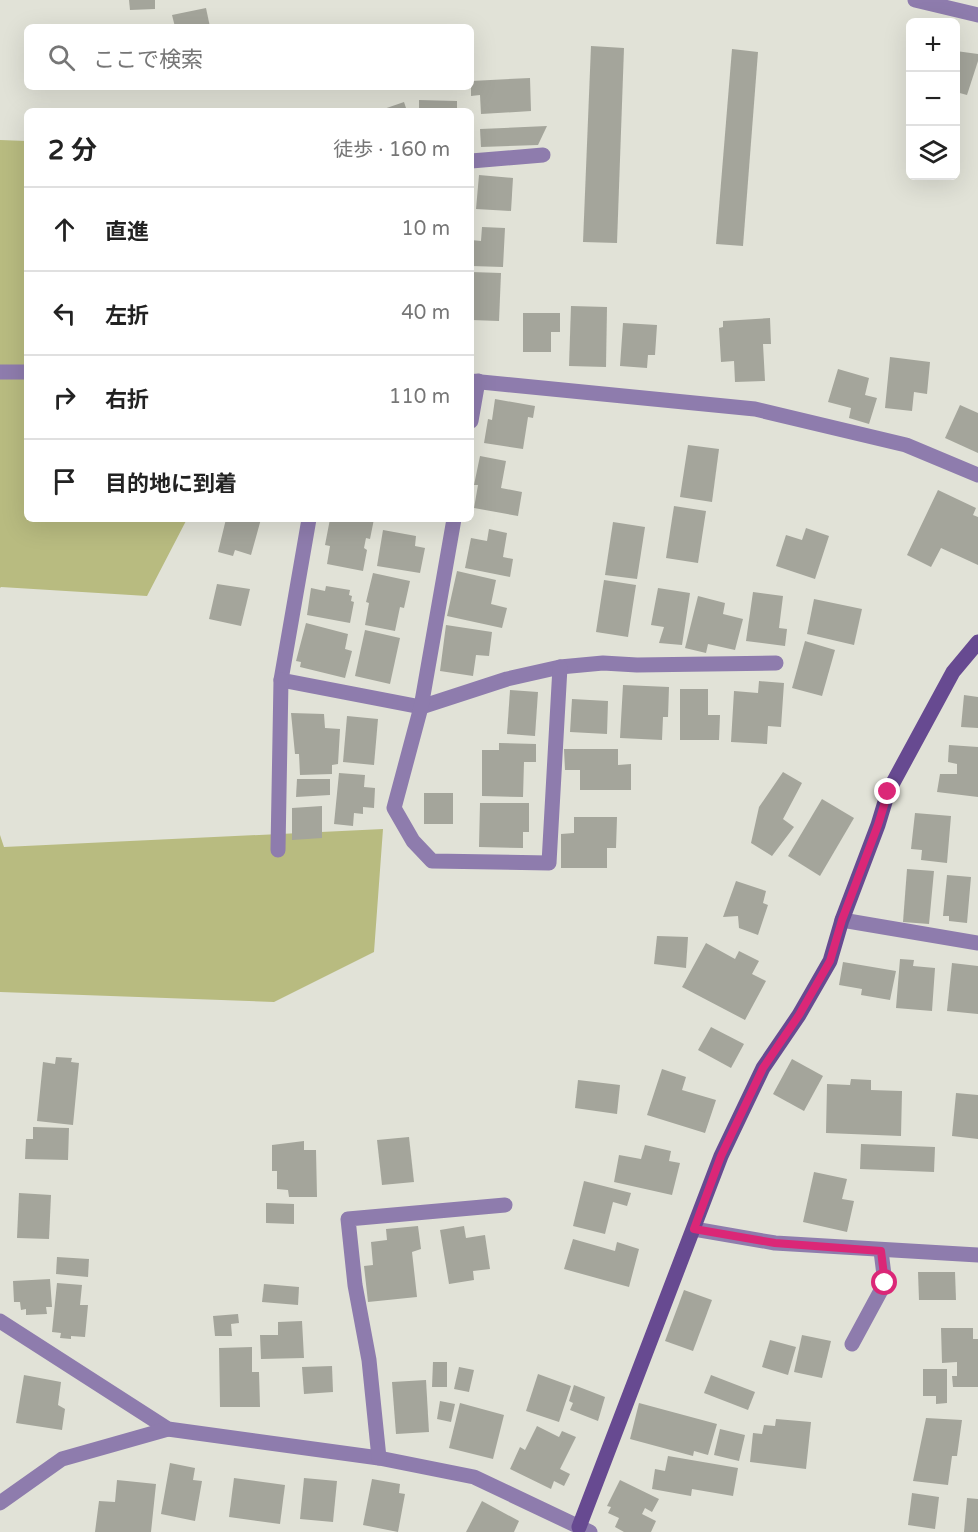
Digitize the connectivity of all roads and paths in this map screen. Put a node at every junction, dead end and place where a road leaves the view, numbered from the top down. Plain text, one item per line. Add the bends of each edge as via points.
1 (915, 0) edge
2 (978, 15) edge
3 (543, 155) dead end
4 (474, 161) edge
5 (0, 372) edge
6 (24, 372) edge
7 (474, 381) edge
8 (978, 476) edge
9 (308, 522) edge
10 (453, 522) edge
11 (978, 642) edge
12 (776, 663) dead end
13 (560, 667) junction
14 (281, 680) junction
15 (420, 707) junction
16 (278, 850) dead end
17 (842, 920) junction
18 (978, 943) edge
19 (505, 1205) dead end
20 (694, 1229) junction
21 (881, 1251) junction
22 (978, 1255) edge
23 (0, 1321) edge
24 (852, 1344) dead end
25 (168, 1429) junction
26 (380, 1458) junction
27 (0, 1503) edge
28 (582, 1530) edge

1 - 2 street
3 - 4 street
5 - 6 street
7 - 8 street via 755,410 906,445
9 - 14 street
10 - 15 street
11 - 17 street via 953,672 888,792
12 - 13 street via 603,663
13 - 15 street via 507,679
13 - 15 street via 549,863 432,861 413,841 394,808
14 - 15 street
14 - 16 street
17 - 18 street
17 - 20 street via 830,961 763,1068 744,1107
19 - 26 street via 348,1219
20 - 21 street via 775,1243
20 - 28 street
21 - 22 street
21 - 24 street via 885,1283
23 - 25 street
25 - 26 street
25 - 27 street via 62,1459
26 - 28 street via 474,1477

